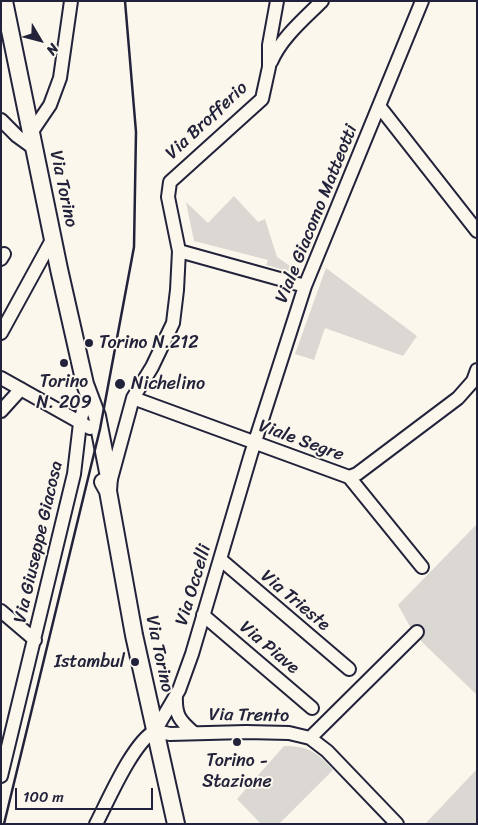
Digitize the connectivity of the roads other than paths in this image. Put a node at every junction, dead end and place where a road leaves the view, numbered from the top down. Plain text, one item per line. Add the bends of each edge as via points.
1 (4, 1) edge
2 (71, 1) edge
3 (277, 1) edge
4 (322, 1) edge
5 (422, 1) edge
6 (269, 68) junction
7 (379, 106) junction
8 (1, 120) edge
9 (33, 141) junction
10 (477, 231) edge
11 (53, 238) junction
12 (179, 251) junction
13 (305, 286) junction
14 (1, 333) edge
15 (477, 370) edge
16 (1, 378) edge
17 (85, 384) junction
18 (21, 389) junction
19 (133, 398) junction
20 (1, 411) edge
21 (85, 425) junction
22 (255, 443) junction
23 (349, 477) junction
24 (108, 491) junction
25 (220, 559) junction
26 (422, 567) dead end
27 (1, 611) edge
28 (203, 615) junction
29 (417, 632) dead end
30 (35, 640) junction
31 (349, 669) dead end
32 (176, 695) junction
33 (312, 708) dead end
34 (155, 731) junction
35 (194, 732) junction
36 (310, 738) junction
37 (1, 776) edge
38 (96, 824) edge
39 (176, 824) edge
40 (397, 824) edge

1 - 9 main road, Via Torino
2 - 9 street via 60,78
3 - 6 street, Via Brofferio
4 - 6 street via 285,38 274,53
5 - 7 street, Viale Giacomo Matteotti
6 - 12 street, Via Brofferio via 262,99 170,182 168,197
7 - 10 street
7 - 13 street, Viale Giacomo Matteotti
8 - 9 street via 17,136
9 - 11 main road, Via Torino
11 - 14 street
11 - 17 main road, Via Torino
12 - 13 street
12 - 19 street, Via Brofferio via 173,323
13 - 22 street, Viale Giacomo Matteotti
15 - 23 street via 473,381 458,398
16 - 18 street
17 - 21 main road, Via Torino
17 - 24 main road, Via Torino via 97,416 109,477
18 - 20 street
18 - 21 street
19 - 22 street, Viale Segre
19 - 24 street, Via Brofferio
21 - 24 main road, Via Torino
21 - 30 street, Via Giuseppe Giacosa
22 - 23 street, Viale Segre
22 - 25 street, Via Occelli
23 - 26 street, Viale Segre
24 - 34 main road, Via Torino
25 - 28 street, Via Occelli
25 - 31 street, Via Trieste
27 - 30 street
28 - 32 street, Via Occelli
28 - 33 street, Via Piave
29 - 36 street
30 - 37 street, Via Giuseppe Giacosa
32 - 34 street, Via Occelli
32 - 35 street via 177,713 182,723
34 - 35 street, Via Trento via 170,734
34 - 38 street, Via Occelli via 139,746
34 - 39 main road, Via Torino
35 - 36 street, Via Trento via 289,734
36 - 40 street, Via Trento via 327,751

